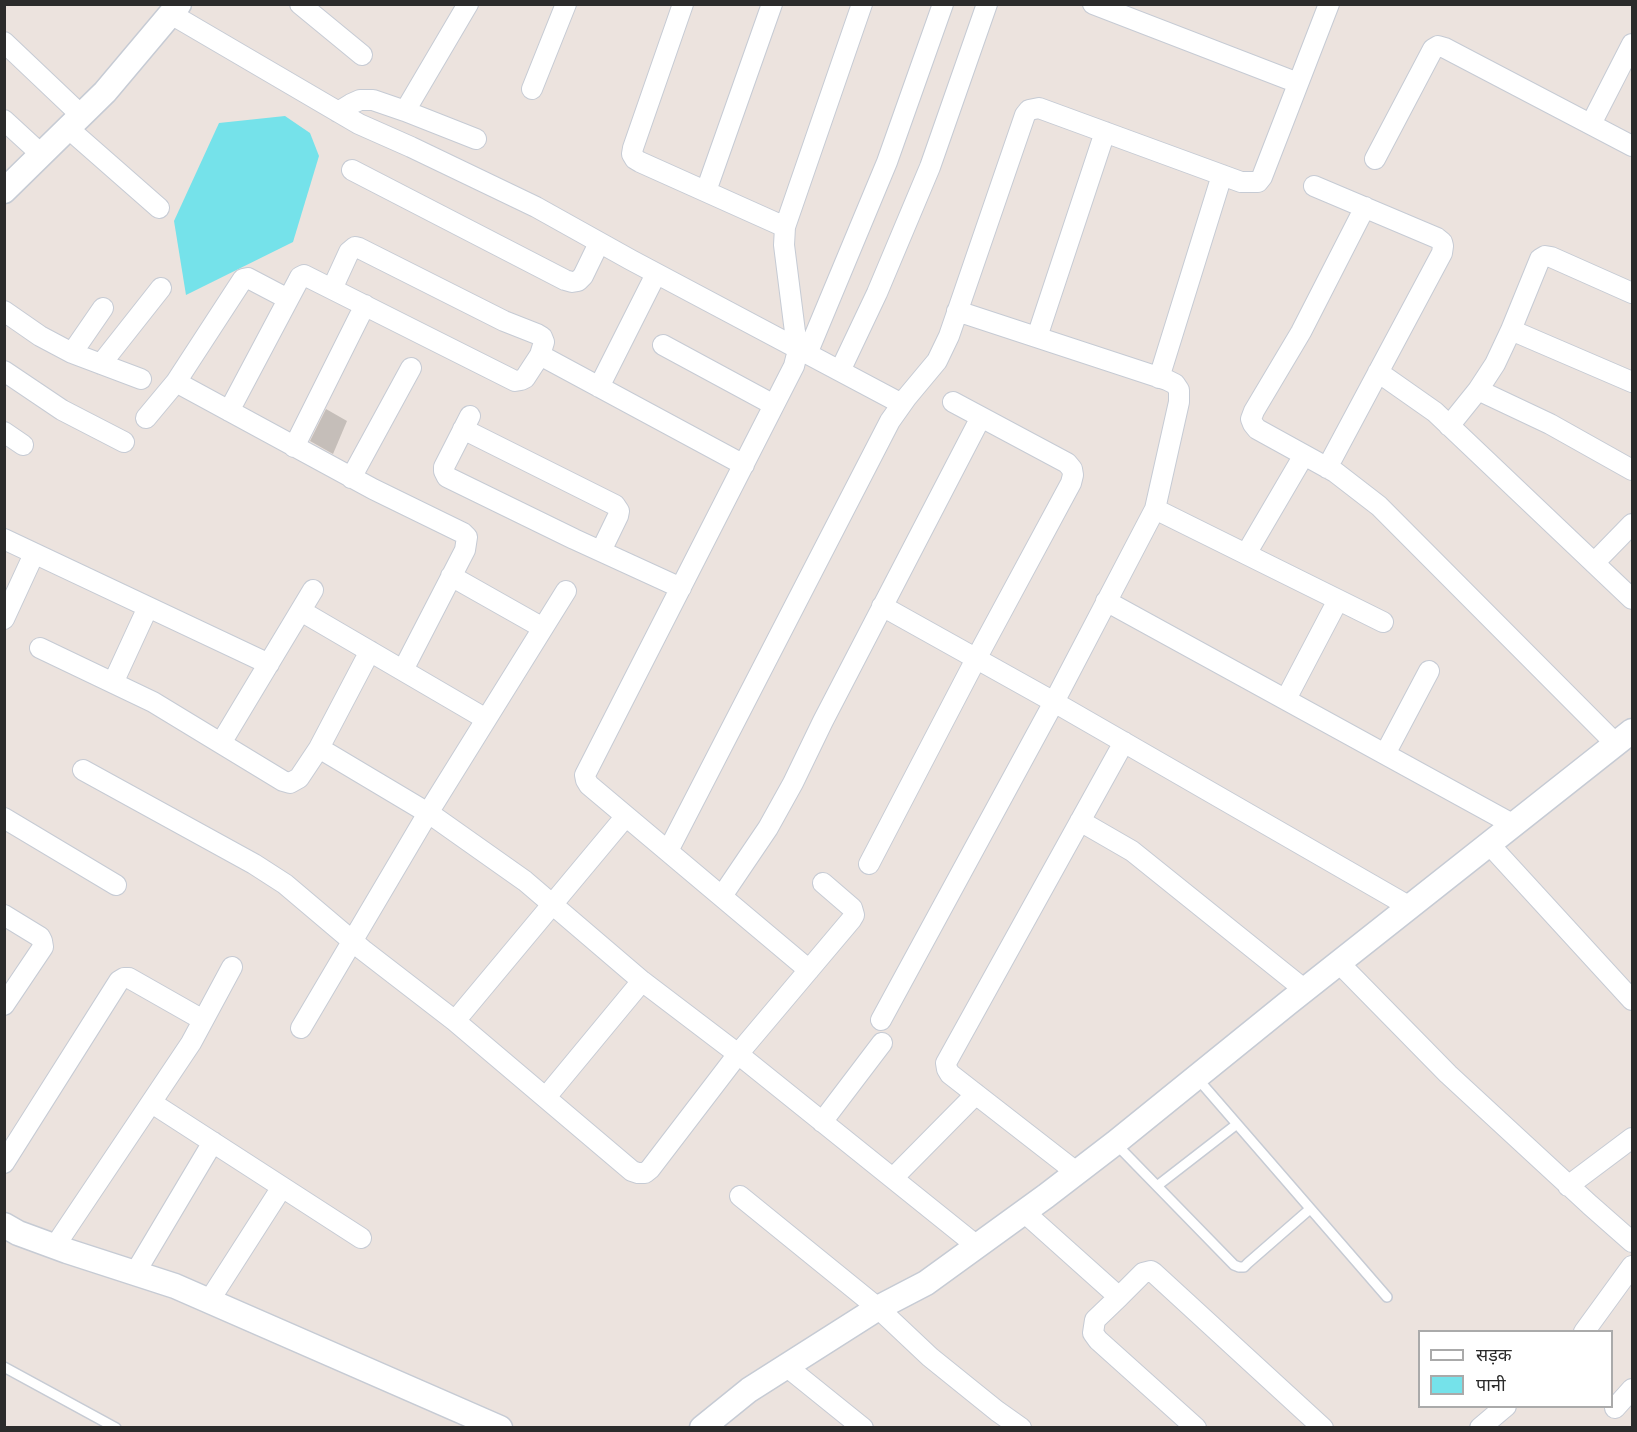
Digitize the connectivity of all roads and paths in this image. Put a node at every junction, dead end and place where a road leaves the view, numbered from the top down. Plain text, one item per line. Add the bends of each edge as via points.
1 (300, 4) edge
2 (468, 4) edge
3 (566, 4) edge
4 (683, 4) edge
5 (772, 4) edge
6 (862, 4) edge
7 (943, 4) edge
8 (987, 4) edge
9 (1093, 4) edge
10 (1329, 4) edge
11 (175, 9) edge
12 (4, 42) edge
13 (1632, 44) edge
14 (362, 55) dead end
15 (1298, 83) junction
16 (532, 88) dead end
17 (405, 111) junction
18 (338, 112) junction
19 (4, 120) edge
20 (75, 123) junction
21 (1591, 124) junction
22 (1105, 132) junction
23 (476, 140) dead end
24 (1632, 146) edge
25 (42, 155) junction
26 (1375, 159) dead end
27 (352, 170) dead end
28 (1222, 175) junction
29 (1314, 186) dead end
30 (4, 191) edge
31 (706, 191) junction
32 (1365, 207) junction
33 (159, 208) dead end
34 (785, 227) junction
35 (599, 243) junction
36 (656, 274) junction
37 (161, 288) dead end
38 (332, 289) junction
39 (1632, 293) edge
40 (288, 299) junction
41 (365, 305) junction
42 (103, 308) dead end
43 (4, 311) edge
44 (957, 311) junction
45 (1511, 330) junction
46 (1037, 337) junction
47 (663, 345) dead end
48 (803, 352) junction
49 (72, 353) junction
50 (540, 355) junction
51 (101, 364) junction
52 (411, 368) dead end
53 (4, 371) edge
54 (840, 372) junction
55 (1378, 372) junction
56 (1159, 378) junction
57 (141, 379) dead end
58 (176, 382) junction
59 (1632, 382) edge
60 (599, 387) junction
61 (1478, 390) junction
62 (953, 402) dead end
63 (902, 404) junction
64 (774, 405) junction
65 (229, 411) junction
66 (981, 417) junction
67 (146, 418) dead end
68 (1449, 426) junction
69 (4, 432) edge
70 (124, 442) dead end
71 (23, 445) dead end
72 (294, 447) junction
73 (1304, 455) junction
74 (744, 465) junction
75 (1327, 468) junction
76 (1632, 470) edge
77 (351, 478) junction
78 (1155, 508) junction
79 (1632, 524) edge
80 (4, 539) edge
81 (601, 551) junction
82 (34, 554) junction
83 (1246, 554) junction
84 (1594, 563) junction
85 (451, 576) junction
86 (681, 588) junction
87 (313, 590) dead end
88 (566, 591) dead end
89 (1632, 599) edge
90 (1338, 600) junction
91 (1106, 601) junction
92 (882, 606) junction
93 (148, 607) junction
94 (301, 611) junction
95 (4, 619) edge
96 (1383, 622) dead end
97 (543, 628) junction
98 (40, 648) dead end
99 (370, 651) junction
100 (976, 659) junction
101 (269, 664) junction
102 (403, 670) junction
103 (1429, 671) dead end
104 (113, 683) junction
105 (1286, 699) junction
106 (1054, 702) junction
107 (486, 719) junction
108 (1624, 737) edge
109 (1124, 742) junction
110 (221, 743) junction
111 (319, 748) junction
112 (1385, 754) junction
113 (83, 770) dead end
114 (428, 813) junction
115 (626, 816) junction
116 (4, 818) edge
117 (1080, 821) junction
118 (1514, 825) junction
119 (1489, 844) junction
120 (668, 851) junction
121 (869, 864) dead end
122 (824, 883) dead end
123 (116, 885) dead end
124 (722, 896) junction
125 (553, 904) junction
126 (1410, 907) junction
127 (4, 915) edge
128 (352, 941) junction
129 (1339, 963) junction
130 (232, 967) dead end
131 (809, 970) junction
132 (642, 981) junction
133 (1305, 990) junction
134 (1632, 1000) edge
135 (4, 1005) edge
136 (203, 1020) junction
137 (880, 1020) dead end
138 (455, 1021) junction
139 (301, 1028) dead end
140 (882, 1043) dead end
141 (738, 1054) junction
142 (1196, 1077) junction
143 (976, 1094) junction
144 (546, 1097) junction
145 (152, 1102) junction
146 (822, 1122) junction
147 (1237, 1124) junction
148 (1632, 1138) edge
149 (213, 1142) junction
150 (1115, 1143) junction
151 (4, 1163) edge
152 (1076, 1172) junction
153 (893, 1178) junction
154 (1157, 1186) junction
155 (1568, 1186) junction
156 (282, 1187) junction
157 (740, 1196) dead end
158 (1310, 1209) junction
159 (1024, 1212) junction
160 (4, 1226) edge
161 (361, 1238) dead end
162 (1632, 1242) edge
163 (55, 1246) junction
164 (977, 1246) junction
165 (1632, 1266) edge
166 (135, 1273) junction
167 (1119, 1297) junction
168 (1387, 1297) dead end
169 (209, 1301) junction
170 (878, 1308) junction
171 (1585, 1330) edge
172 (786, 1366) junction
173 (4, 1367) edge
174 (1632, 1389) edge
175 (1505, 1408) edge
176 (1616, 1408) dead end
177 (116, 1428) edge
178 (500, 1428) edge
179 (702, 1428) edge
180 (863, 1428) edge
181 (1021, 1428) edge
182 (1196, 1428) edge
183 (1323, 1428) edge
184 (1480, 1428) edge

1 - 14 street
2 - 17 street
3 - 16 street
4 - 31 street via 632,154 635,159
5 - 31 street
6 - 34 street
7 - 48 street via 887,162
8 - 54 street via 930,167
9 - 15 street
10 - 15 street
11 - 18 street
11 - 20 street
12 - 20 street
13 - 21 street
15 - 28 street via 1258,182 1241,182
17 - 18 street via 373,100 360,100
17 - 23 street
18 - 35 street via 536,207
19 - 25 street
20 - 25 street
20 - 33 street
21 - 24 street
21 - 26 street via 1438,46
22 - 28 street
22 - 44 street via 1039,108 1029,110
22 - 46 street
25 - 30 street
27 - 35 street via 565,280 578,281 583,276
28 - 56 street
29 - 32 street
31 - 34 street
32 - 55 street via 1437,238 1443,246
32 - 73 street via 1251,419 1257,429
34 - 48 street via 795,332
35 - 36 street
36 - 48 street
36 - 60 street
37 - 51 street
38 - 40 street via 304,275
38 - 41 street
38 - 50 street via 349,252 359,248 537,334 544,342
39 - 45 street via 1545,256 1536,265
40 - 58 street via 243,279
40 - 65 street
41 - 50 street via 515,381 525,378
41 - 72 street
42 - 49 street
43 - 49 street
44 - 46 street
44 - 63 street via 937,361
45 - 59 street
45 - 61 street
46 - 56 street
47 - 64 street
48 - 54 street
48 - 64 street
49 - 51 street
50 - 60 street
51 - 57 street
52 - 77 street
53 - 70 street via 62,410
54 - 63 street
55 - 68 street
55 - 75 street
56 - 78 street via 1175,384 1179,402
58 - 65 street
58 - 67 street
60 - 74 street
61 - 68 street
61 - 76 street via 1550,424
62 - 66 street
63 - 120 street
64 - 74 street
65 - 72 street
66 - 92 street
66 - 100 street via 1067,463 1073,475
68 - 84 street
69 - 71 street
72 - 77 street
73 - 75 street
73 - 83 street
74 - 86 street
75 - 108 street via 1379,506
77 - 85 street via 463,532 467,542
78 - 83 street
78 - 91 street
79 - 84 street
80 - 82 street
81 - 81 street via 447,477 444,467 467,423 615,505 618,516
81 - 86 street
82 - 93 street
82 - 95 street
83 - 90 street
84 - 89 street
85 - 97 street
85 - 102 street
86 - 115 street via 585,775 589,785
87 - 94 street
88 - 97 street
90 - 96 street
90 - 105 street
91 - 105 street
91 - 106 street
92 - 100 street
92 - 124 street via 793,783
93 - 101 street
93 - 104 street
94 - 99 street
94 - 101 street
97 - 107 street
98 - 104 street
99 - 102 street
99 - 111 street
100 - 106 street
100 - 121 street
101 - 110 street
102 - 107 street
103 - 112 street
104 - 110 street
105 - 112 street
106 - 109 street
106 - 137 street
107 - 114 street
108 - 118 street
109 - 117 street
109 - 126 street
110 - 111 street via 290,783 299,778
111 - 114 street
112 - 118 street
113 - 128 street via 254,864 285,884
114 - 125 street
114 - 128 street
115 - 120 street
115 - 125 street
116 - 123 street
117 - 133 street via 1132,851
117 - 143 street via 946,1063 950,1074
118 - 119 street
119 - 126 street
119 - 134 street
120 - 124 street
122 - 131 street via 852,908 854,915
124 - 131 street
125 - 132 street
125 - 138 street
126 - 129 street
127 - 135 street via 40,938 43,947
128 - 138 street
128 - 139 street
129 - 133 street
129 - 155 street via 1448,1074
130 - 136 street
131 - 141 street
132 - 141 street
132 - 144 street
133 - 142 street
136 - 145 street
136 - 151 street via 129,978 119,981
138 - 144 street
140 - 146 street
141 - 144 street via 645,1173 632,1171
141 - 146 street
142 - 147 lane
142 - 150 street
143 - 152 street
143 - 153 street
145 - 149 street
145 - 163 street
146 - 153 street
147 - 154 lane
147 - 158 lane
148 - 155 street
149 - 156 street
149 - 166 street
150 - 152 street
150 - 154 lane
152 - 159 street
153 - 164 street
154 - 158 lane via 1239,1267 1244,1267
155 - 162 street
156 - 161 street
156 - 169 street
157 - 170 street
158 - 168 lane
159 - 164 street
159 - 167 street
160 - 163 street
163 - 166 street
164 - 170 street via 926,1283
165 - 171 street
166 - 169 street
167 - 182 street via 1095,1320 1093,1333
167 - 183 street via 1143,1273 1154,1273
169 - 178 street
170 - 172 street
170 - 181 street via 930,1357
172 - 179 street
172 - 180 street
173 - 177 lane
174 - 176 street
175 - 184 street

